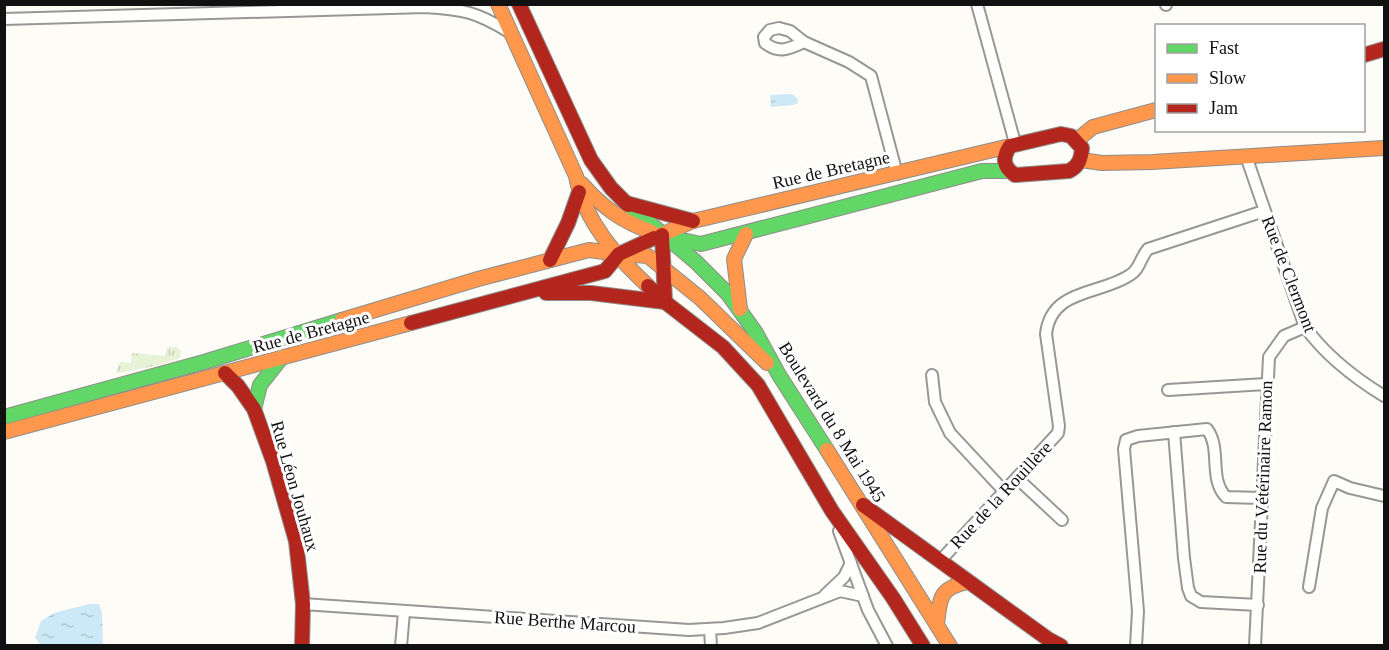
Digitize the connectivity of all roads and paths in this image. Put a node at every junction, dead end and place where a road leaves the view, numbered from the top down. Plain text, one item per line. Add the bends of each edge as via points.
1 (498, 4) edge
2 (519, 4) edge
3 (977, 4) edge
4 (428, 6) edge
5 (4, 19) edge
6 (511, 33) junction
7 (804, 42) dead end
8 (1384, 49) edge
9 (1365, 55) edge
10 (1155, 110) edge
11 (1077, 140) junction
12 (1013, 145) junction
13 (1384, 148) edge
14 (1246, 156) junction
15 (1082, 160) junction
16 (1009, 171) junction
17 (897, 174) junction
18 (576, 176) junction
19 (579, 192) junction
20 (623, 202) junction
21 (1264, 211) junction
22 (693, 221) junction
23 (746, 234) junction
24 (663, 235) junction
25 (619, 254) junction
26 (550, 260) junction
27 (664, 269) junction
28 (526, 293) junction
29 (665, 302) junction
30 (740, 309) junction
31 (1305, 327) junction
32 (282, 357) junction
33 (225, 373) junction
34 (779, 375) junction
35 (932, 375) dead end
36 (1266, 384) junction
37 (1168, 390) dead end
38 (1384, 396) edge
39 (254, 409) junction
40 (4, 417) edge
41 (4, 432) edge
42 (1174, 432) junction
43 (1017, 478) junction
44 (1005, 491) junction
45 (1384, 496) edge
46 (1262, 498) junction
47 (863, 505) junction
48 (832, 511) junction
49 (1062, 520) dead end
50 (940, 561) junction
51 (851, 563) junction
52 (968, 582) junction
53 (1309, 587) dead end
54 (863, 596) junction
55 (822, 597) junction
56 (303, 604) junction
57 (1258, 605) junction
58 (404, 612) junction
59 (937, 625) junction
60 (710, 629) junction
61 (302, 645) edge
62 (401, 645) edge
63 (711, 645) edge
64 (887, 645) edge
65 (923, 645) edge
66 (950, 645) edge
67 (1061, 645) edge
68 (1136, 645) edge
69 (1255, 645) edge

1 - 6 main road
2 - 20 main road, Boulevard du 8 Mai 1945 via 591,160
3 - 12 street
4 - 5 street
4 - 6 street via 469,12
6 - 18 main road
7 - 17 street via 871,76
8 - 9 main road
10 - 11 main road via 1093,127
11 - 12 main road, Rue de Bretagne via 1062,134
11 - 15 main road
12 - 16 main road via 1003,155
12 - 17 main road, Rue de Bretagne
13 - 14 main road
14 - 15 main road via 1102,164
14 - 21 street, Rue de Clermont
15 - 16 main road, Rue de Bretagne via 1077,168 1068,171 1015,175
16 - 23 main road, Rue de Bretagne via 982,171
17 - 22 main road, Rue de Bretagne
18 - 19 main road
18 - 24 main road via 613,215
19 - 25 main road via 595,227
19 - 26 main road
20 - 22 main road
20 - 24 main road, Boulevard du 8 Mai 1945
21 - 31 street, Rue de Clermont
21 - 43 street, Rue de la Rouillère via 1148,249 1138,269 1127,277 1076,295 1061,305 1048,321 1046,334 1058,433
22 - 24 main road, Rue de Bretagne
23 - 24 main road, Rue de Bretagne via 701,244
23 - 30 main road via 734,259
24 - 25 main road, Rue de Bretagne
24 - 27 main road
24 - 30 main road, Boulevard du 8 Mai 1945 via 705,271
25 - 26 main road, Rue de Bretagne via 589,250
25 - 27 main road via 648,256
25 - 28 main road, Rue de Bretagne via 605,271
25 - 29 main road
26 - 40 main road, Rue de Bretagne
27 - 29 main road
27 - 34 main road via 700,298
28 - 29 main road via 591,293
28 - 32 main road, Rue de Bretagne
29 - 48 main road via 723,347 758,385
30 - 34 main road, Boulevard du 8 Mai 1945 via 769,352
31 - 36 street, Rue du Vétérinaire Ramon via 1276,344 1269,357
31 - 38 street, Rue de Clermont via 1338,364
32 - 33 main road, Rue de Bretagne
32 - 39 main road, Rue Léon Jouhaux via 260,385
33 - 39 main road, Rue Léon Jouhaux
33 - 41 main road, Rue de Bretagne
34 - 47 main road, Boulevard du 8 Mai 1945
35 - 44 street via 935,402 950,433
36 - 37 street
36 - 46 street, Rue du Vétérinaire Ramon
39 - 56 main road, Rue Léon Jouhaux via 296,541
42 - 46 street via 1207,429 1213,437 1217,488 1226,497
42 - 57 street via 1191,596 1201,602
42 - 68 street via 1126,440 1124,449 1138,610
43 - 44 street, Rue de la Rouillère
43 - 49 street
44 - 50 street, Rue de la Rouillère
45 - 53 street via 1334,481 1322,508
46 - 57 street, Rue du Vétérinaire Ramon
47 - 50 main road
47 - 59 main road, Boulevard du 8 Mai 1945
48 - 51 street
48 - 65 main road
50 - 52 main road
51 - 54 street
51 - 55 street, Rue Berthe Marcou via 844,577
52 - 59 main road via 952,584 944,590
52 - 67 main road
54 - 55 street, Rue Berthe Marcou via 840,591
54 - 64 street
55 - 60 street, Rue Berthe Marcou via 758,623
56 - 58 street, Rue Berthe Marcou
56 - 61 main road, Rue Léon Jouhaux
57 - 69 street, Rue du Vétérinaire Ramon
58 - 60 street, Rue Berthe Marcou
58 - 62 street
59 - 66 main road, Boulevard du 8 Mai 1945
60 - 63 street

